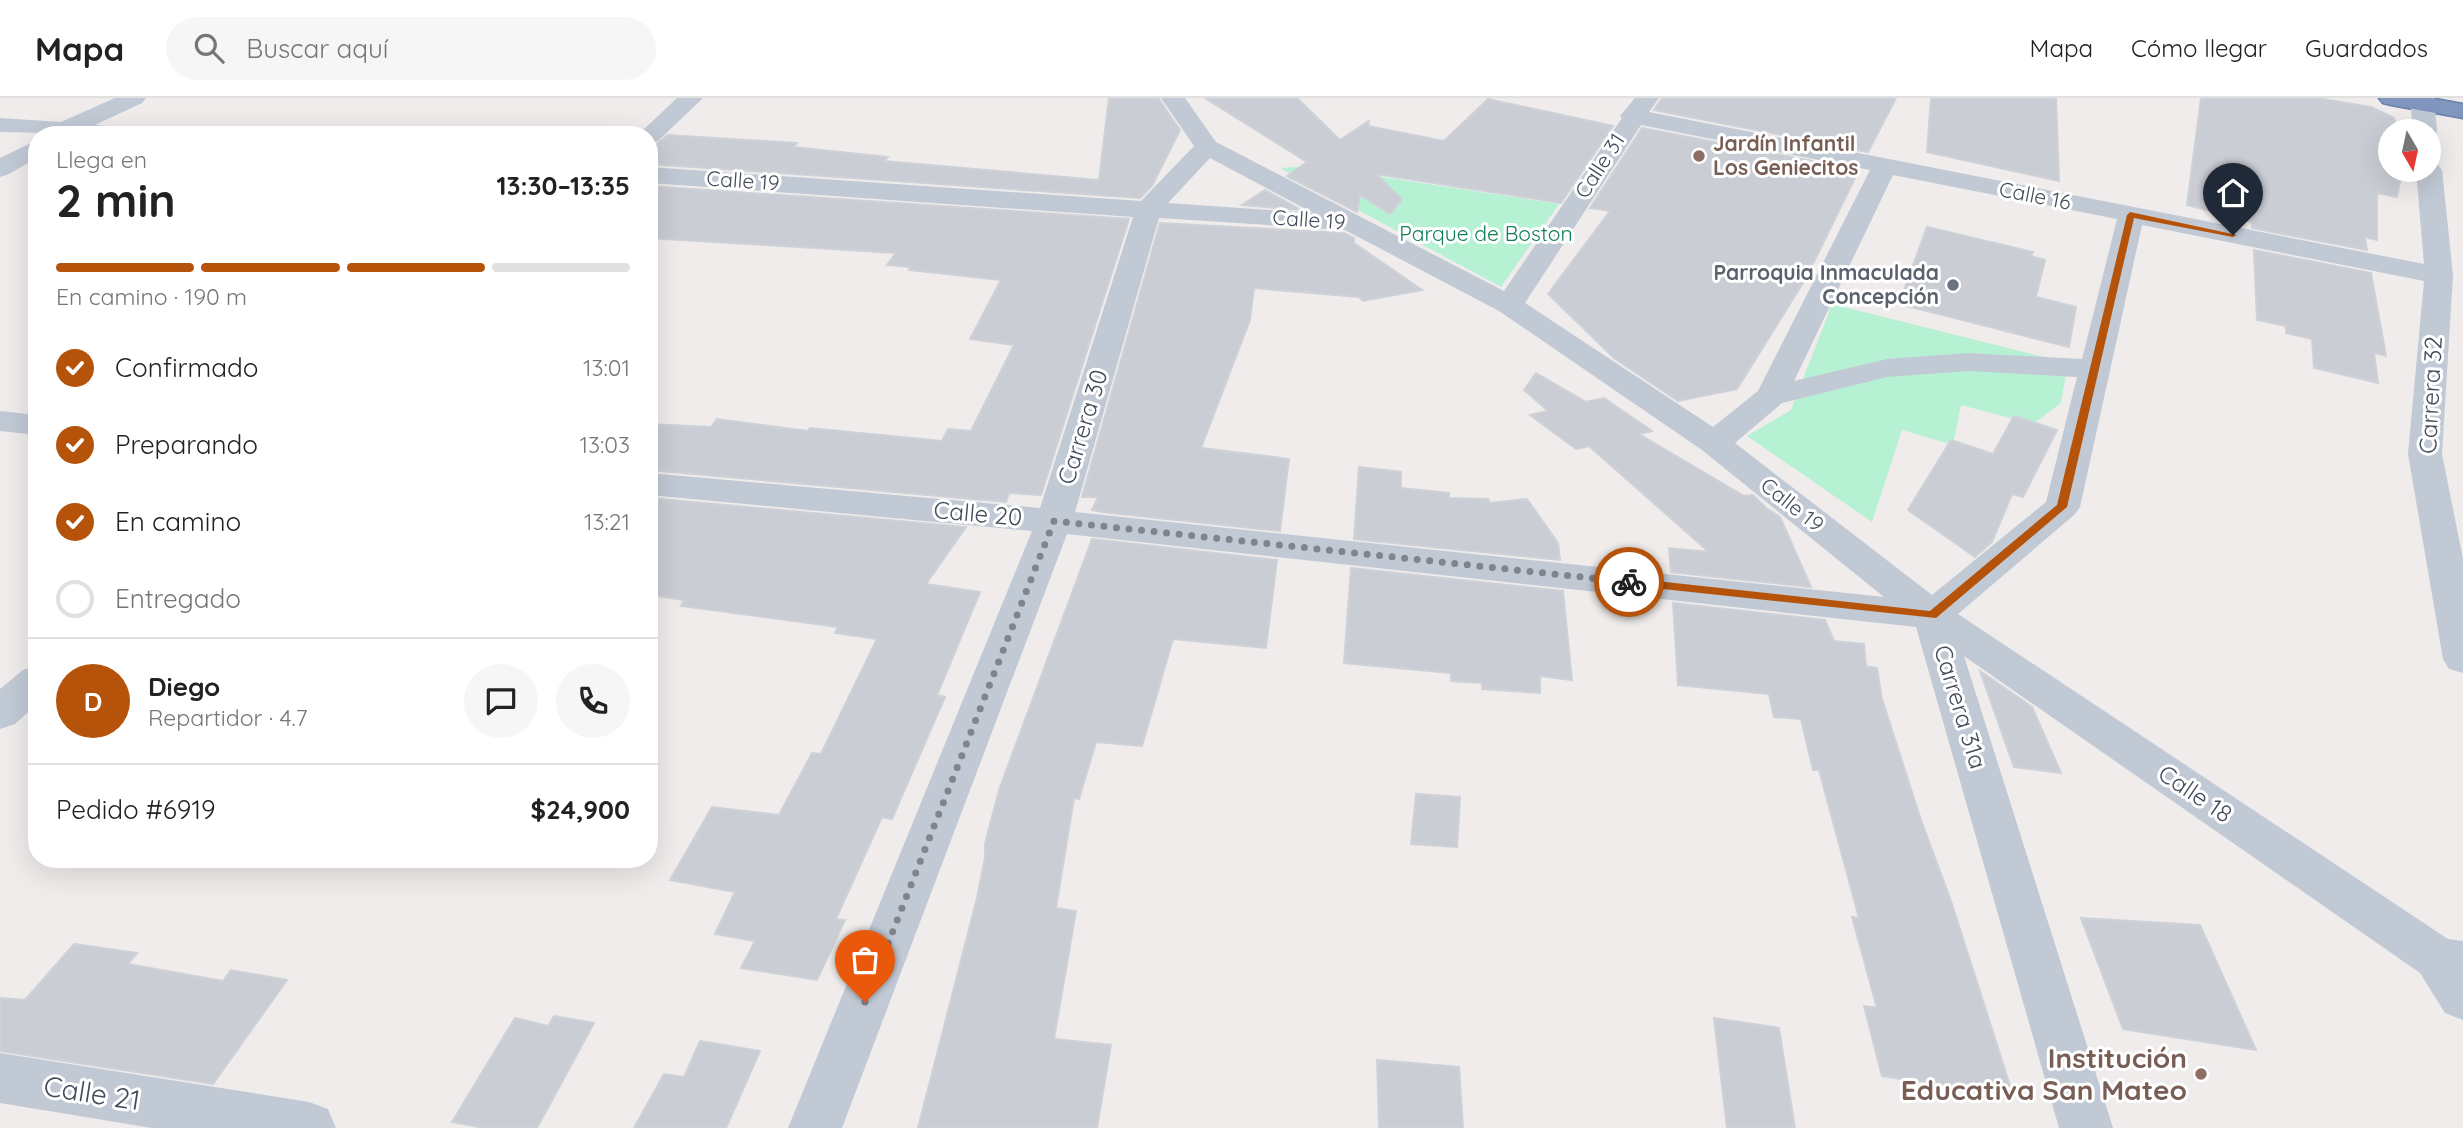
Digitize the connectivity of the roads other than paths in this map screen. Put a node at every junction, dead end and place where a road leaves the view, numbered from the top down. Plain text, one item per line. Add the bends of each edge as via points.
1 (134, 98) edge
2 (691, 98) edge
3 (1173, 98) edge
4 (2391, 98) edge
5 (2422, 101) edge
6 (1639, 107) edge
7 (2463, 111) edge
8 (2424, 119) edge
9 (0, 125) edge
10 (75, 126) edge
11 (28, 128) edge
12 (658, 128) edge
13 (1207, 147) junction
14 (28, 152) edge
15 (1884, 167) junction
16 (0, 169) edge
17 (658, 176) edge
18 (2434, 182) edge
19 (1149, 208) junction
20 (2448, 212) edge
21 (2130, 215) junction
22 (1355, 224) junction
23 (2439, 275) junction
24 (1509, 305) junction
25 (2094, 369) junction
26 (1771, 396) junction
27 (0, 421) edge
28 (28, 424) edge
29 (1714, 443) junction
30 (658, 485) edge
31 (1054, 521) junction
32 (1932, 615) junction
33 (2463, 659) edge
34 (28, 688) edge
35 (0, 713) edge
36 (2450, 960) edge
37 (2463, 997) edge
38 (0, 1078) edge
39 (309, 1128) edge
40 (815, 1128) edge
41 (2086, 1128) edge

1 - 10 street
2 - 12 street
3 - 13 street
4 - 5 highway
5 - 7 highway
5 - 8 street
6 - 15 street, Calle 16
6 - 24 street, Calle 31
9 - 11 street
13 - 19 street, Carrera 30
13 - 22 street
14 - 16 street
15 - 21 street, Calle 16
15 - 26 street
17 - 19 street, Calle 19
18 - 20 street, Carrera 32
19 - 22 street, Calle 19
19 - 31 street, Carrera 30
20 - 23 street, Carrera 32
21 - 23 street, Calle 16
21 - 25 street, Carrera 31a
22 - 24 street, Calle 19
23 - 33 street, Carrera 32 via 2425,454
24 - 29 street, Calle 19
25 - 26 street via 1968,362 1887,368
25 - 32 street, Carrera 31a via 2062,507
26 - 29 street
27 - 28 street
29 - 32 street, Calle 19
30 - 31 street, Calle 20
31 - 32 street, Calle 20
31 - 40 street, Carrera 30
32 - 36 street, Calle 18
32 - 41 street, Carrera 31a
34 - 35 street
36 - 37 street
38 - 39 street, Calle 21

